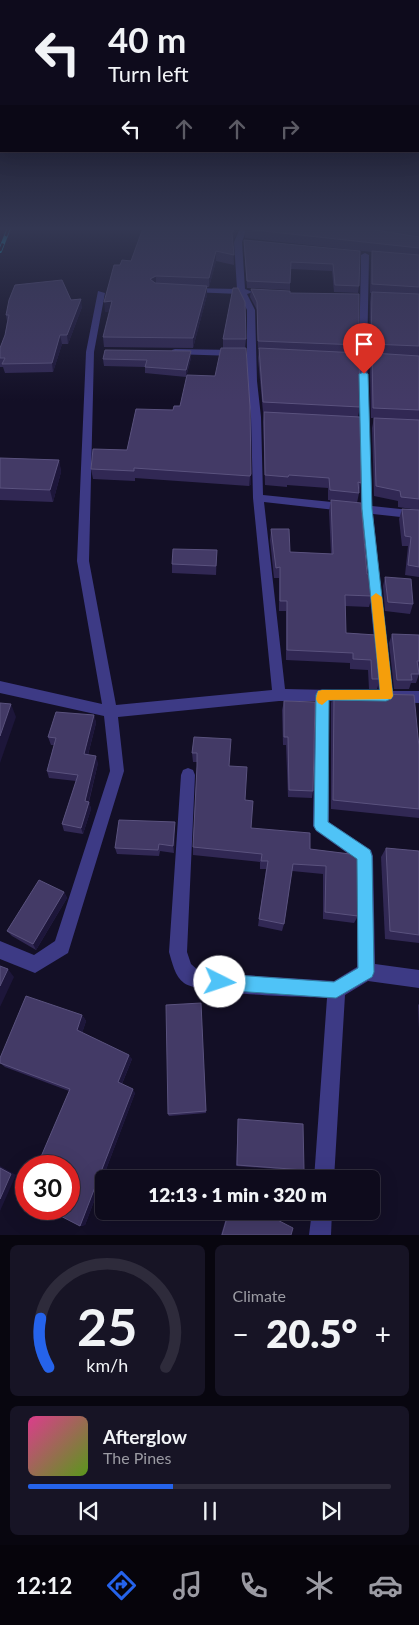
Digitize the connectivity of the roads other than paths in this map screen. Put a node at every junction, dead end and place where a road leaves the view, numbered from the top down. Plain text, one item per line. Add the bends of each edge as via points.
1 (241, 286) edge
2 (365, 286) edge
3 (185, 290) edge
4 (241, 291) junction
5 (260, 292) edge
6 (101, 293) dead end
7 (166, 352) edge
8 (257, 353) junction
9 (258, 498) junction
10 (367, 509) junction
11 (419, 514) edge
12 (0, 687) edge
13 (278, 695) junction
14 (322, 695) junction
15 (386, 696) junction
16 (419, 697) edge
17 (110, 712) junction
18 (188, 775) dead end
19 (0, 950) edge
20 (366, 972) junction
21 (419, 979) edge
22 (336, 990) junction
23 (325, 1170) edge
24 (321, 1220) edge
25 (320, 1235) edge

1 - 4 street
2 - 10 street via 363,359
3 - 4 street
4 - 5 street
4 - 8 street via 251,310
6 - 17 street via 83,561
7 - 8 street
8 - 9 street via 252,381 261,417
9 - 10 street
9 - 13 street
10 - 11 street
10 - 15 street
12 - 17 street
13 - 14 street
13 - 17 street
14 - 15 street
14 - 20 street via 321,826 364,856
15 - 16 street
17 - 19 street via 117,771 62,947 35,964
18 - 22 street via 178,952 188,976 200,981
20 - 21 street
20 - 22 street
22 - 23 street
24 - 25 street

